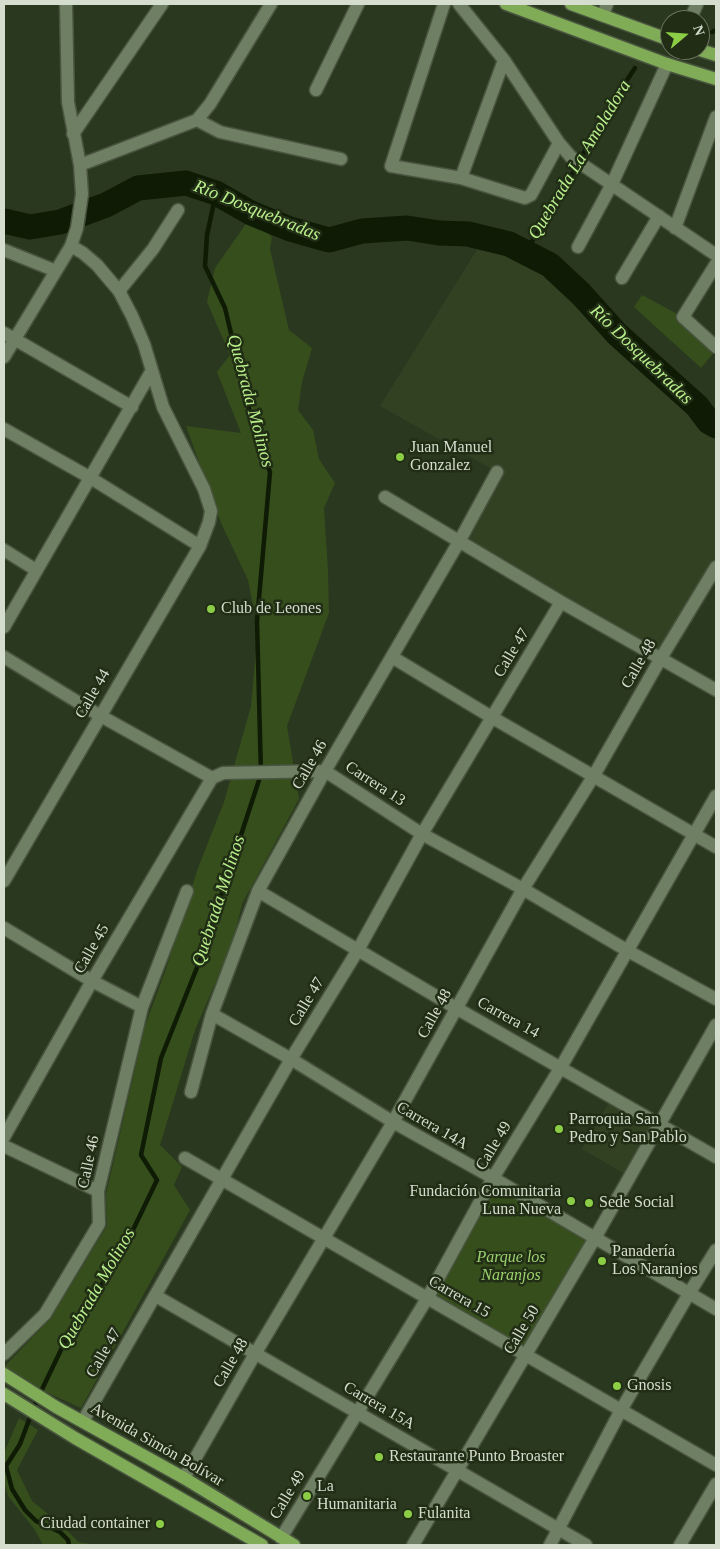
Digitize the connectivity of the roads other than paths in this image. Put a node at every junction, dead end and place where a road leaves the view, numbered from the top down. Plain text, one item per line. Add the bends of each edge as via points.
1 (66, 4) edge
2 (162, 4) edge
3 (270, 4) edge
4 (358, 4) edge
5 (444, 4) edge
6 (459, 4) edge
7 (506, 4) edge
8 (571, 4) edge
9 (605, 9) edge
10 (660, 35) edge
11 (504, 60) junction
12 (667, 64) junction
13 (716, 79) edge
14 (316, 90) dead end
15 (716, 117) edge
16 (197, 120) junction
17 (73, 134) junction
18 (559, 143) junction
19 (341, 159) dead end
20 (80, 165) junction
21 (461, 178) junction
22 (612, 184) junction
23 (178, 210) dead end
24 (659, 216) junction
25 (675, 228) junction
26 (71, 246) junction
27 (578, 247) dead end
28 (4, 250) edge
29 (716, 255) edge
30 (716, 264) edge
31 (56, 271) junction
32 (622, 278) dead end
33 (119, 291) junction
34 (9, 336) edge
35 (716, 347) edge
36 (4, 357) edge
37 (151, 372) junction
38 (132, 407) junction
39 (4, 429) edge
40 (497, 472) dead end
41 (89, 477) junction
42 (385, 497) dead end
43 (460, 540) junction
44 (200, 546) junction
45 (4, 550) edge
46 (716, 567) edge
47 (36, 570) junction
48 (712, 583) edge
49 (561, 602) junction
50 (4, 627) edge
51 (4, 657) edge
52 (392, 657) junction
53 (661, 658) junction
54 (716, 690) edge
55 (100, 715) junction
56 (493, 718) junction
57 (325, 771) junction
58 (593, 777) junction
59 (212, 778) junction
60 (716, 796) edge
61 (422, 834) junction
62 (693, 835) junction
63 (716, 847) edge
64 (4, 881) edge
65 (523, 889) junction
66 (188, 891) dead end
67 (258, 891) junction
68 (4, 928) edge
69 (358, 950) junction
70 (628, 951) junction
71 (92, 981) junction
72 (716, 998) edge
73 (142, 1007) junction
74 (456, 1008) junction
75 (212, 1014) junction
76 (716, 1026) edge
77 (291, 1060) junction
78 (561, 1067) junction
79 (191, 1092) dead end
80 (392, 1122) junction
81 (659, 1125) junction
82 (4, 1138) edge
83 (4, 1146) edge
84 (716, 1157) edge
85 (185, 1158) dead end
86 (493, 1178) junction
87 (222, 1179) junction
88 (98, 1191) junction
89 (325, 1238) junction
90 (595, 1238) junction
91 (716, 1250) edge
92 (690, 1292) junction
93 (156, 1296) junction
94 (428, 1297) junction
95 (716, 1308) edge
96 (4, 1354) edge
97 (255, 1354) junction
98 (526, 1354) junction
99 (4, 1374) edge
100 (8, 1397) edge
101 (621, 1410) junction
102 (357, 1413) junction
103 (83, 1421) junction
104 (716, 1465) edge
105 (458, 1470) junction
106 (184, 1478) junction
107 (716, 1484) edge
108 (559, 1530) junction
109 (281, 1538) junction
110 (261, 1545) edge
111 (294, 1545) edge
112 (414, 1545) edge
113 (550, 1545) edge
114 (586, 1545) edge
115 (680, 1545) edge

1 - 17 street via 68,102
2 - 17 street
3 - 16 street
4 - 14 street
5 - 21 street via 391,166
6 - 11 street
7 - 12 main road
8 - 9 main road
9 - 10 main road
11 - 18 street
11 - 21 street
12 - 13 main road
12 - 22 street
15 - 25 street
16 - 19 street via 220,132
16 - 20 street
17 - 20 street
18 - 21 street via 531,195 525,198
18 - 22 street via 571,156
20 - 26 street via 82,194
22 - 24 street
22 - 27 street
23 - 33 street via 153,249
24 - 25 street
24 - 32 street
25 - 29 street
26 - 31 street
26 - 33 street via 97,265
28 - 31 street
30 - 35 street via 683,317
31 - 34 street
33 - 37 street via 144,344
34 - 36 street
34 - 38 street
37 - 38 street
37 - 44 street, Calle 44 via 163,407 204,489 211,511
38 - 41 street
39 - 41 street
40 - 43 street, Calle 46
41 - 44 street
41 - 47 street
42 - 43 street
43 - 49 street
43 - 52 street, Calle 46
44 - 55 street, Calle 44
45 - 47 street
46 - 48 street, Calle 48
47 - 50 street
48 - 53 street, Calle 48
49 - 53 street
49 - 56 street, Calle 47
51 - 55 street
52 - 56 street
52 - 57 street, Calle 46
53 - 54 street
53 - 58 street, Calle 48
55 - 59 street
55 - 64 street, Calle 44
56 - 58 street
56 - 61 street, Calle 47
57 - 59 street, Carrera 13 via 224,773
57 - 61 street, Carrera 13
57 - 67 street, Calle 46
58 - 62 street
58 - 65 street, Calle 48
59 - 71 street, Calle 45
60 - 62 street, Calle 49
61 - 65 street, Carrera 13
61 - 69 street, Calle 47
62 - 63 street
62 - 70 street, Calle 49
65 - 70 street, Carrera 13
65 - 74 street, Calle 48
66 - 73 street, Calle 46
67 - 69 street, Carrera 14
67 - 75 street, Calle 46
68 - 71 street
69 - 74 street, Carrera 14
69 - 77 street, Calle 47
70 - 72 street, Carrera 13
70 - 78 street, Calle 49
71 - 73 street
71 - 82 street, Calle 45
73 - 88 street, Calle 46
74 - 78 street, Carrera 14
74 - 80 street, Calle 48
75 - 77 street, Carrera 14A
75 - 79 street, Calle 46
76 - 81 street, Calle 50
77 - 80 street, Carrera 14A
77 - 87 street, Calle 47
78 - 81 street, Carrera 14
78 - 86 street, Calle 49
80 - 86 street, Carrera 14A
80 - 89 street, Calle 48
81 - 84 street, Carrera 14
81 - 90 street, Calle 50
83 - 88 street
85 - 87 street, Carrera 15
86 - 90 street, Carrera 14A
86 - 94 street, Calle 49
87 - 89 street, Carrera 15
87 - 93 street, Calle 47
88 - 96 street, Calle 46 via 99,1224 45,1314
89 - 94 street, Carrera 15
89 - 97 street, Calle 48
90 - 92 street, Carrera 14A
90 - 98 street, Calle 50
91 - 92 street
92 - 95 street, Carrera 14A
92 - 101 street
93 - 97 street, Carrera 15A
93 - 103 street, Calle 47
94 - 98 street, Carrera 15
94 - 102 street, Calle 49
97 - 102 street, Carrera 15A
97 - 106 street, Calle 48
98 - 101 street, Carrera 15
98 - 105 street, Calle 50
99 - 103 main road, Avenida Simón Bolívar
100 - 110 main road
101 - 104 street, Carrera 15
101 - 108 street
102 - 105 street, Carrera 15A
102 - 109 street, Calle 49
103 - 106 main road, Avenida Simón Bolívar
105 - 108 street, Carrera 15A
105 - 112 street, Calle 50
106 - 109 main road, Avenida Simón Bolívar
107 - 115 street
108 - 113 street
108 - 114 street, Carrera 15A
109 - 111 main road, Avenida Simón Bolívar

